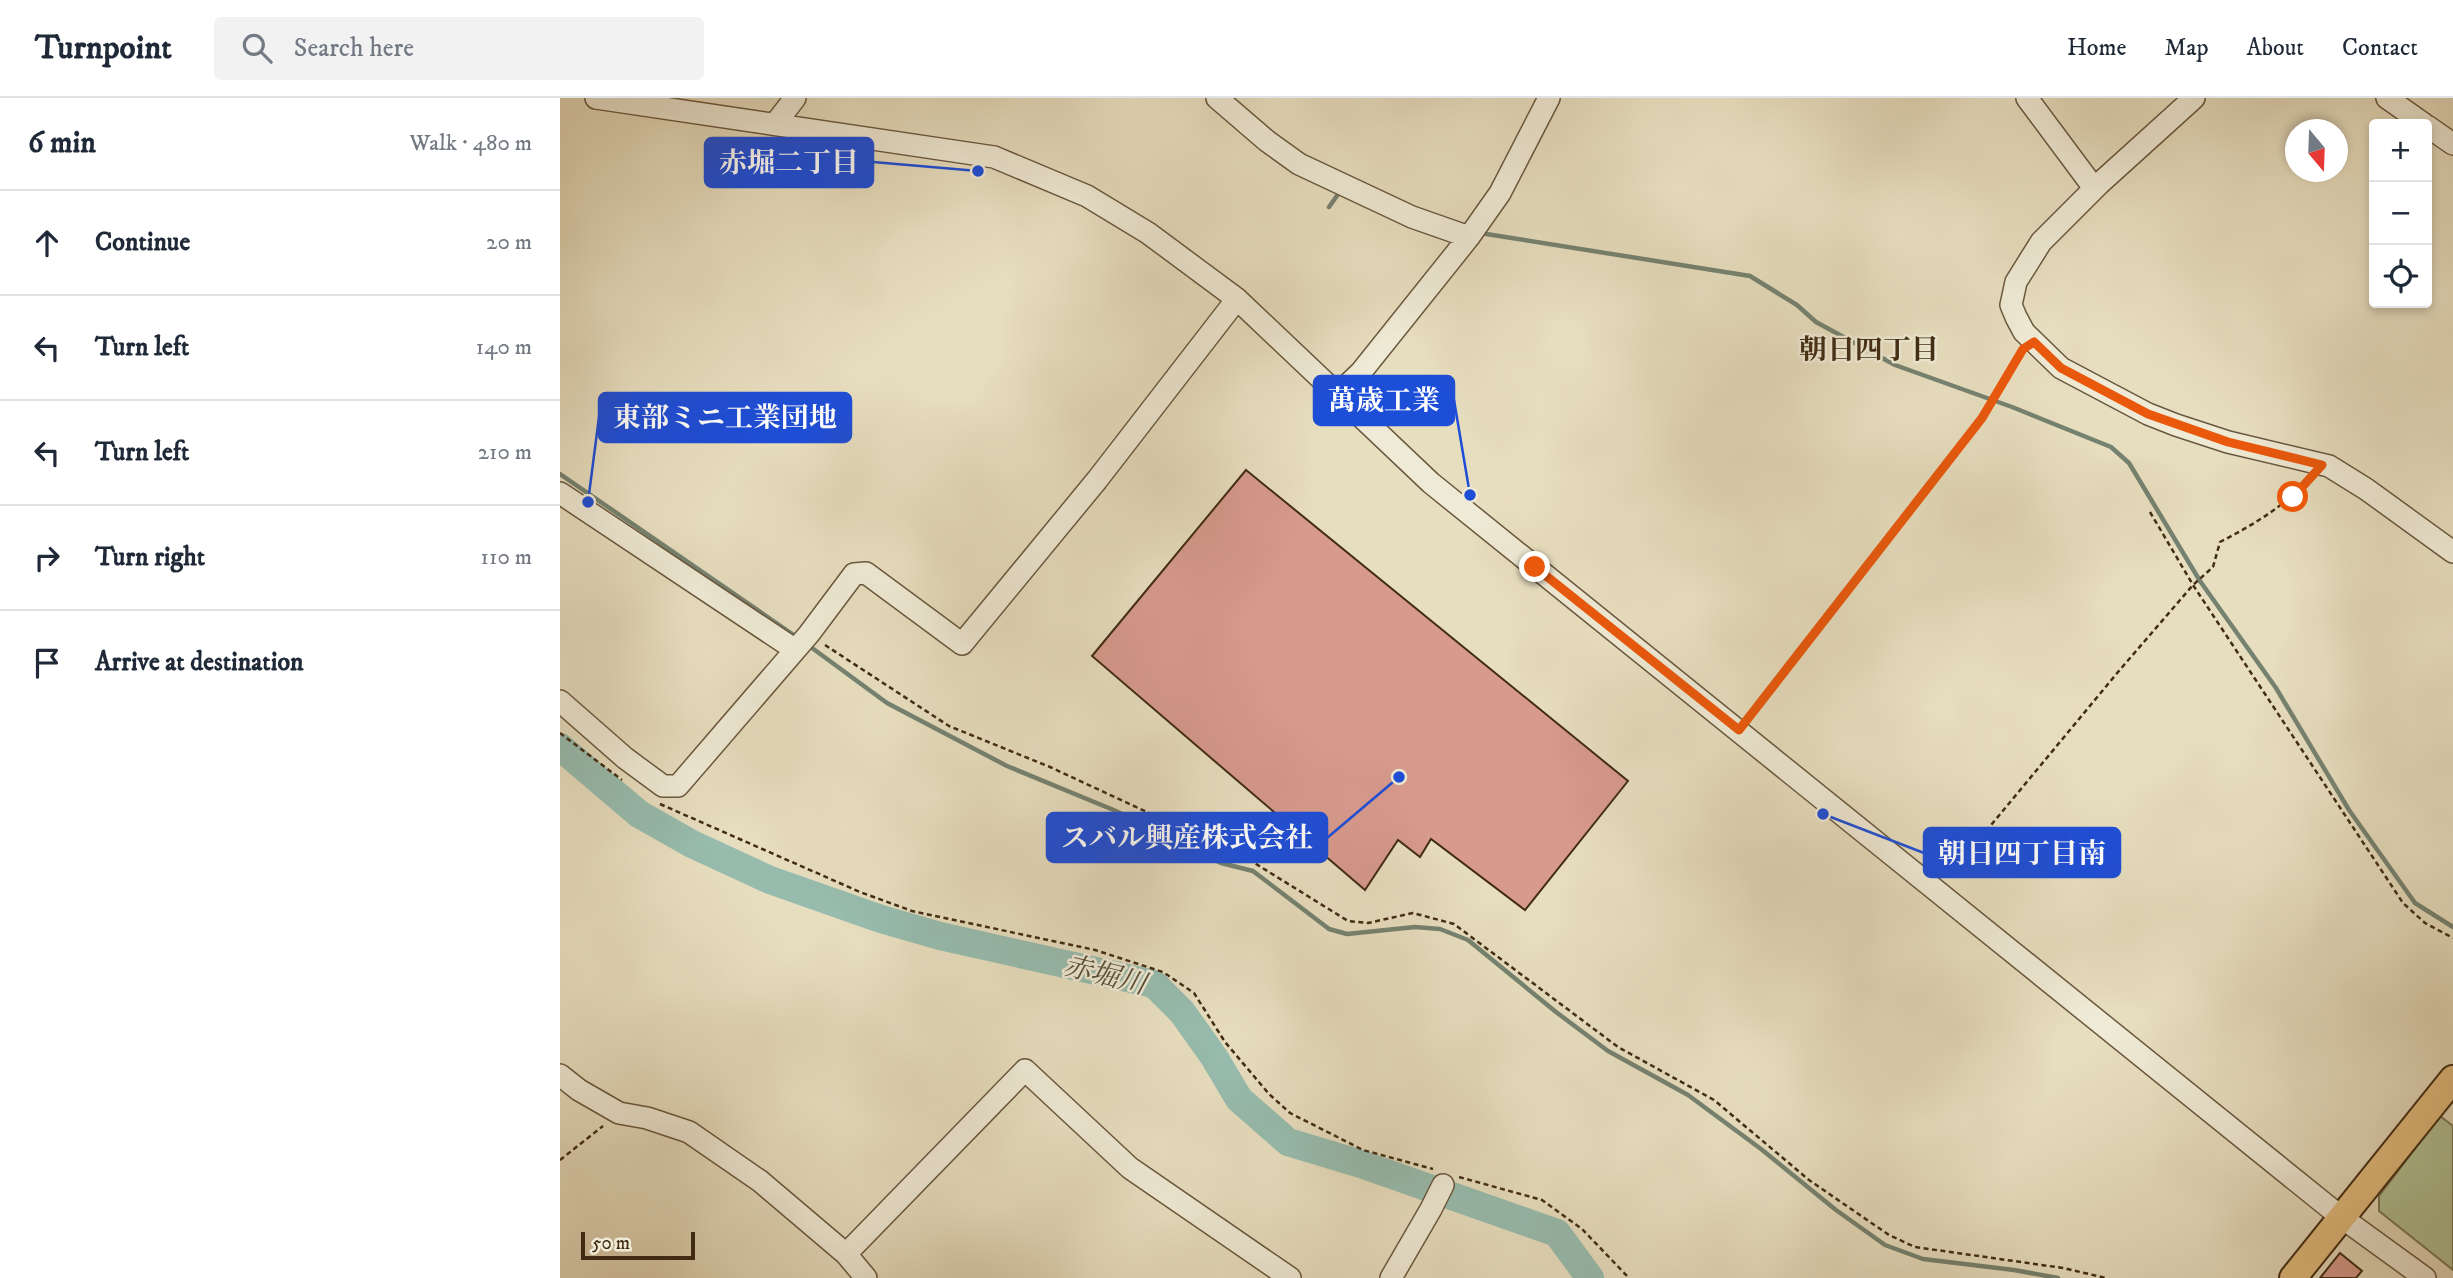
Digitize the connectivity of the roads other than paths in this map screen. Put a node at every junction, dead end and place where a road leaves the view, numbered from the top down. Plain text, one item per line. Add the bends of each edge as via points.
1 (596, 98) edge
2 (795, 98) edge
3 (1217, 98) edge
4 (1549, 98) edge
5 (2027, 98) edge
6 (2194, 98) edge
7 (2386, 98) edge
8 (2417, 119) edge
9 (775, 124) junction
10 (2432, 129) edge
11 (2453, 144) edge
12 (2094, 188) junction
13 (1469, 237) junction
14 (1237, 299) junction
15 (1337, 395) junction
16 (560, 493) edge
17 (2453, 552) edge
18 (794, 649) junction
19 (560, 701) edge
20 (560, 1075) edge
21 (2453, 1079) edge
22 (1446, 1179) road end
23 (2341, 1217) junction
24 (846, 1254) junction
25 (866, 1278) edge
26 (1290, 1278) edge
27 (1391, 1278) edge
28 (2293, 1278) edge
29 (2426, 1278) edge

1 - 9 street
2 - 9 street
3 - 13 street via 1299,164 1412,217
4 - 13 street via 1500,193
5 - 12 street
6 - 12 street
7 - 8 street
9 - 14 street via 993,157 1087,196 1148,233
10 - 11 street
12 - 17 street via 2041,242 2016,282 2011,305 2024,332 2061,368 2148,414 2228,442 2329,466
13 - 15 street via 1361,372
14 - 15 street
14 - 18 street via 1097,480 962,643 866,573 854,574
15 - 23 street via 1431,483
16 - 18 street
18 - 19 street via 678,786 663,786
20 - 24 street via 619,1113 689,1132 760,1181
21 - 23 main road
22 - 27 street
23 - 28 main road
23 - 29 street
24 - 25 street
24 - 26 street via 1025,1070 1130,1168

